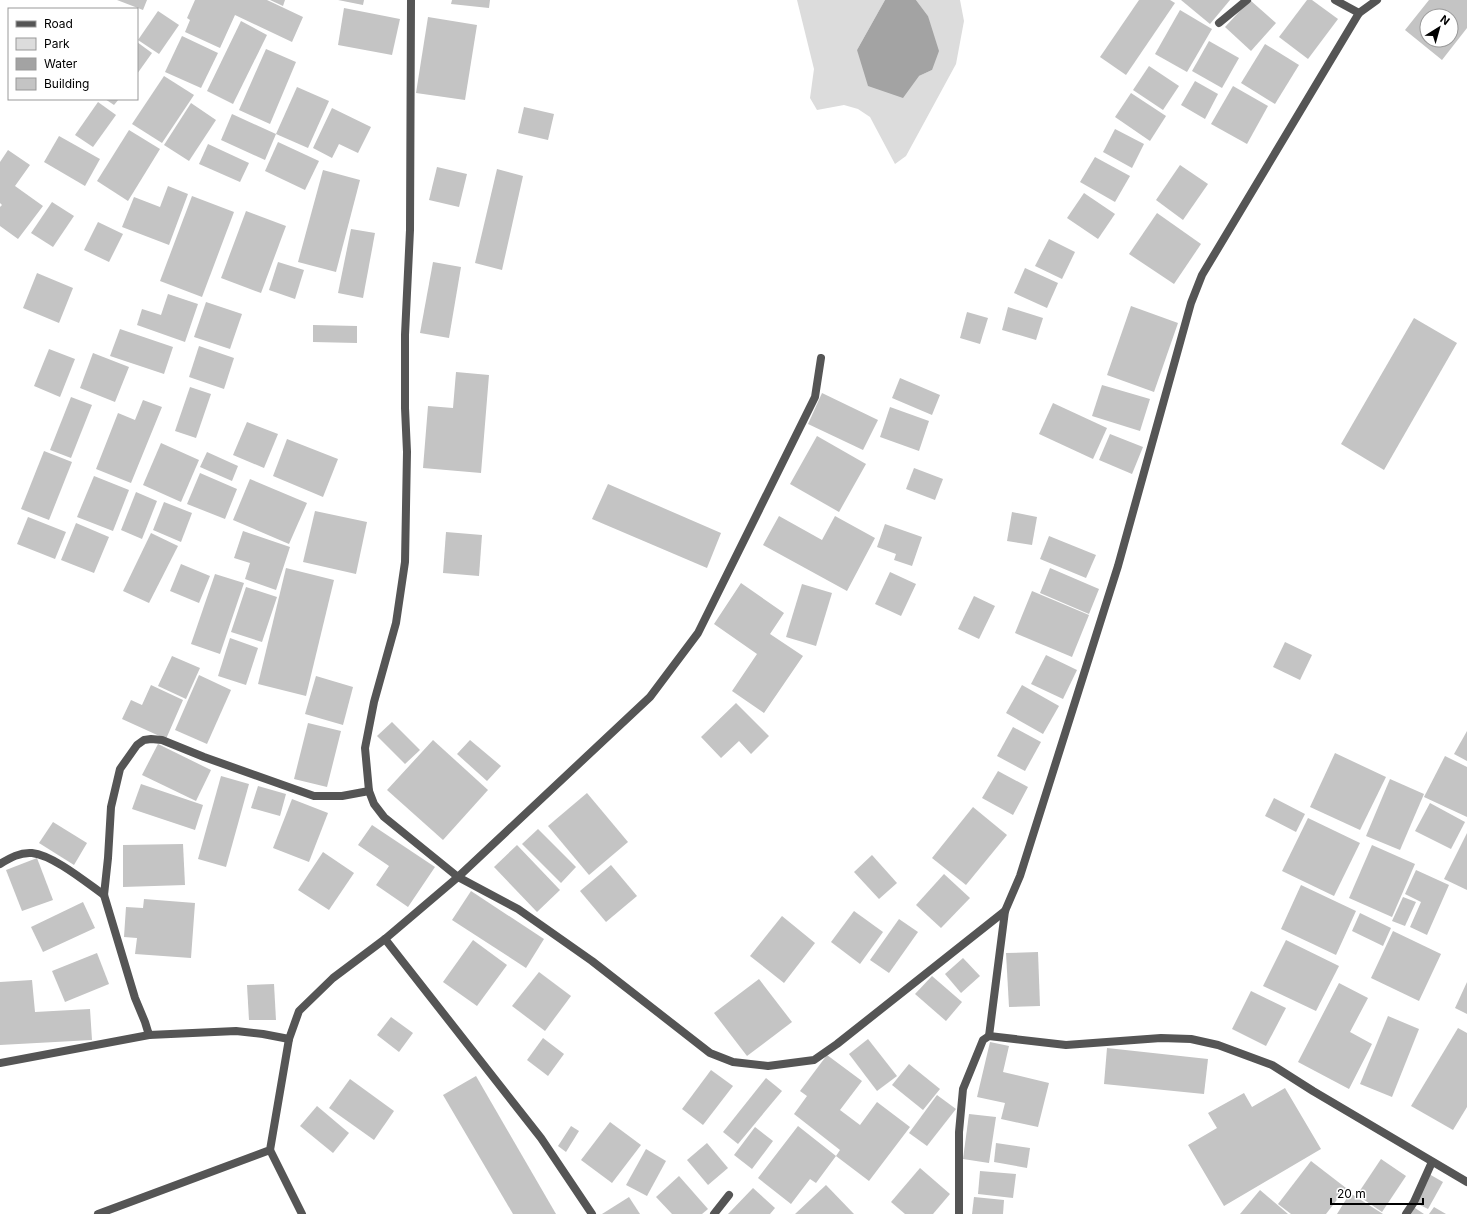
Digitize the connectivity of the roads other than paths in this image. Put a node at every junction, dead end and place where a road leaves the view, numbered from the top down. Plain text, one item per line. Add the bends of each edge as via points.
1 (411, 0) edge
2 (1247, 0) edge
3 (1335, 0) edge
4 (1377, 0) edge
5 (1359, 13) junction
6 (1219, 23) dead end
7 (821, 358) dead end
8 (369, 791) junction
9 (0, 864) edge
10 (458, 877) junction
11 (104, 896) junction
12 (1004, 911) junction
13 (385, 939) junction
14 (149, 1035) junction
15 (989, 1036) junction
16 (288, 1039) junction
17 (0, 1063) edge
18 (270, 1150) junction
19 (1432, 1162) junction
20 (1467, 1182) edge
21 (729, 1195) dead end
22 (98, 1214) edge
23 (302, 1214) edge
24 (592, 1214) edge
25 (714, 1214) edge
26 (959, 1214) edge
27 (1406, 1214) edge

1 - 8 street via 410,230 405,335 405,562 396,622 374,702 366,748
2 - 6 street
3 - 5 street
4 - 5 street
5 - 12 street via 1202,274 1191,303 1118,566 1020,876
7 - 10 street via 815,397 698,633 650,697
8 - 10 street via 374,804 384,817
8 - 11 street via 342,796 314,796 162,740 144,740 137,745 120,769 111,807
9 - 11 street via 20,854 33,853 54,861
10 - 12 street via 518,909 592,961 710,1053 733,1062 768,1066 814,1060
10 - 13 street
11 - 14 street
12 - 15 street
13 - 16 street via 333,978 299,1012
13 - 24 street via 541,1138
14 - 16 street via 236,1031
14 - 17 street
15 - 19 street via 1066,1045 1161,1038 1218,1045 1272,1065
15 - 26 street via 983,1040 963,1089 959,1132
16 - 18 street
18 - 22 street
18 - 23 street
19 - 20 street
19 - 27 street
21 - 25 street

